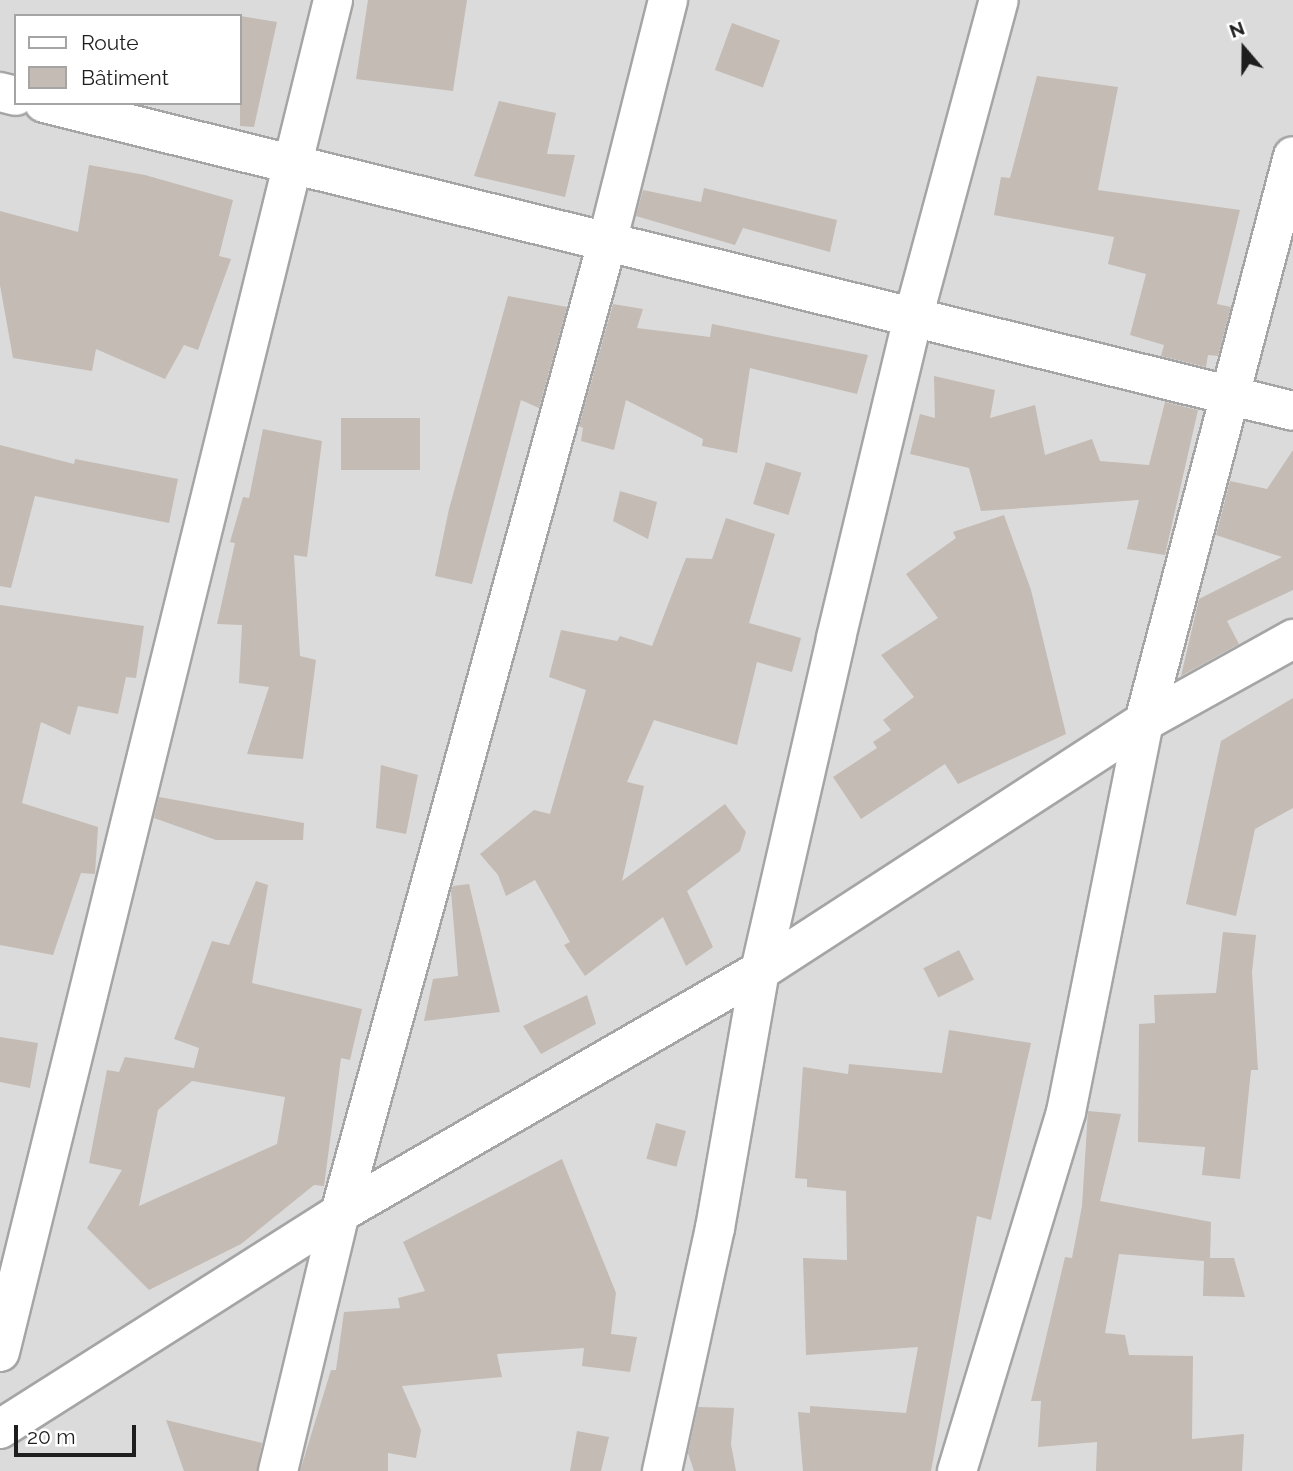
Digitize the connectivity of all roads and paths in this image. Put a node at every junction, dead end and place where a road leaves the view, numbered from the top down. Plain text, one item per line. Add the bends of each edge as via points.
1 (333, 0) edge
2 (668, 0) edge
3 (999, 0) edge
4 (52, 105) edge
5 (1293, 156) edge
6 (295, 167) junction
7 (607, 243) junction
8 (913, 318) junction
9 (1229, 396) junction
10 (1293, 411) edge
11 (1293, 639) edge
12 (1144, 722) junction
13 (760, 971) junction
14 (340, 1213) junction
15 (0, 1352) edge
16 (0, 1429) edge
17 (278, 1471) edge
18 (662, 1471) edge
19 (957, 1471) edge

1 - 6 street
2 - 7 street
3 - 8 street
4 - 6 street
5 - 9 street
6 - 7 street
6 - 15 street
7 - 8 street
7 - 14 street
8 - 9 street
8 - 13 street
9 - 10 street
9 - 12 street
11 - 12 street
12 - 13 street
12 - 19 street via 1066,1112
13 - 14 street
13 - 18 street via 715,1228
14 - 16 street
14 - 17 street

